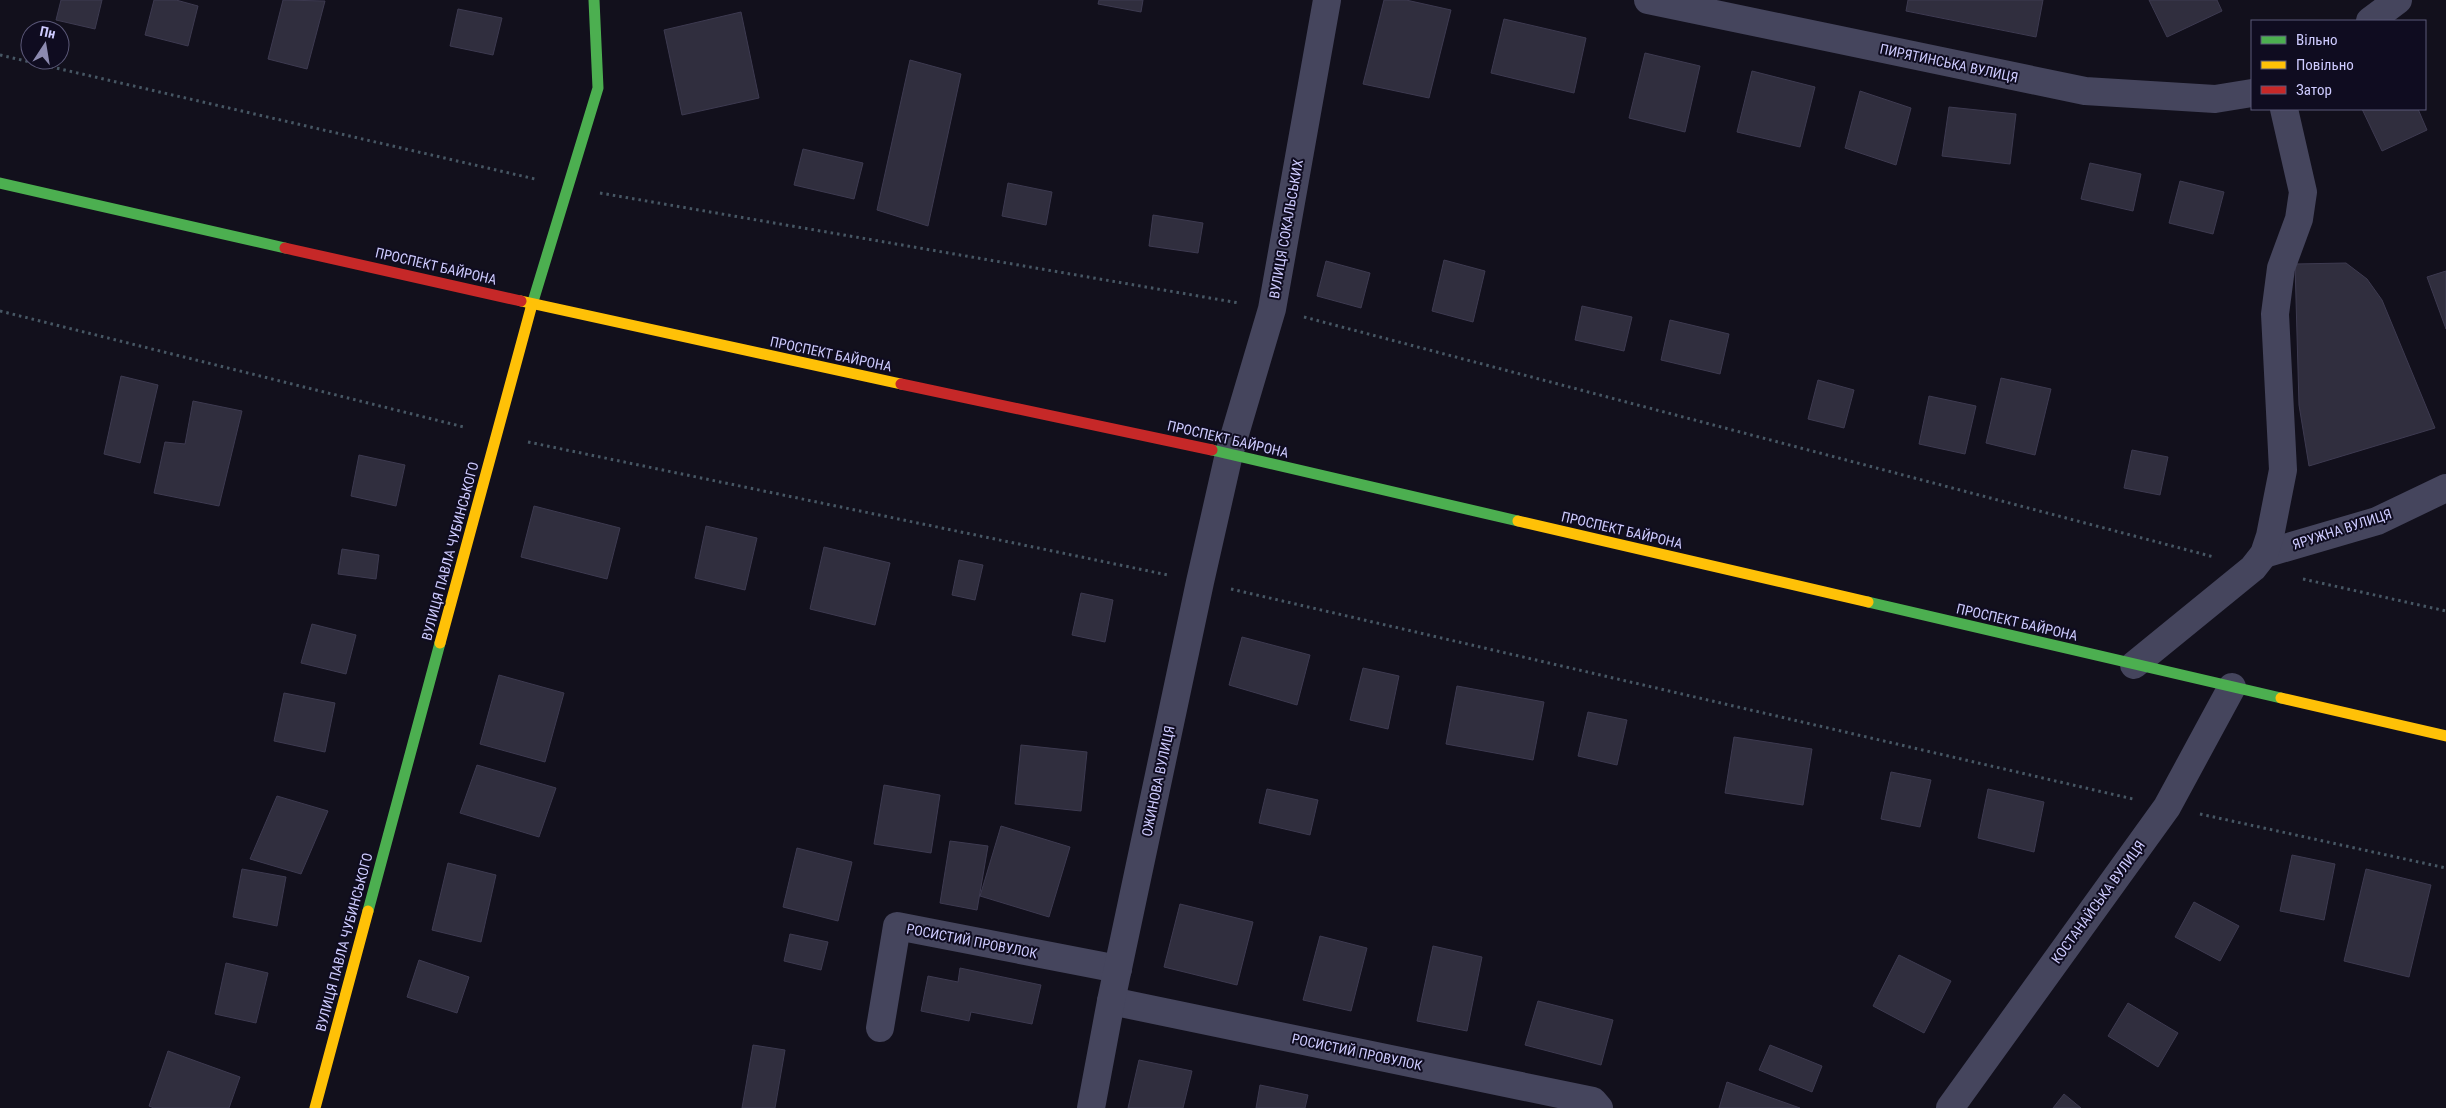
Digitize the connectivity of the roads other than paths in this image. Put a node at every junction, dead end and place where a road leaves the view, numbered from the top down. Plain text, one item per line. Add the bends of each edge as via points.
1 (594, 0) edge
2 (1327, 0) edge
3 (1648, 0) edge
4 (2398, 0) edge
5 (2371, 20) edge
6 (2251, 93) edge
7 (2284, 110) edge
8 (0, 183) edge
9 (532, 304) junction
10 (1229, 454) junction
11 (2446, 488) edge
12 (2258, 561) junction
13 (2134, 665) junction
14 (2232, 687) junction
15 (2446, 736) edge
16 (1118, 969) junction
17 (1111, 1001) junction
18 (880, 1028) dead end
19 (315, 1108) edge
20 (1091, 1108) edge
21 (1599, 1108) edge
22 (1950, 1108) edge

1 - 9 main road, ВУЛИЦЯ ПАВЛА ЧУБИНСЬКОГО via 598,88
2 - 10 street, ВУЛИЦЯ СОКАЛЬСЬКИХ via 1272,309
3 - 6 street, ПИРЯТИНСЬКА ВУЛИЦЯ via 2085,91 2215,99
4 - 5 street
7 - 12 street via 2303,192 2299,218 2281,268 2275,314 2283,470 2270,536
8 - 9 main road, ПРОСПЕКТ БАЙРОНА
9 - 10 main road, ПРОСПЕКТ БАЙРОНА
9 - 19 main road, ВУЛИЦЯ ПАВЛА ЧУБИНСЬКОГО
10 - 13 main road, ПРОСПЕКТ БАЙРОНА
10 - 16 street, ОЖИНОВА ВУЛИЦЯ
11 - 12 street, ЯРУЖНА ВУЛИЦЯ via 2377,521
12 - 13 street
13 - 14 main road, ПРОСПЕКТ БАЙРОНА
14 - 15 main road, ПРОСПЕКТ БАЙРОНА
14 - 22 street, КОСТАНАЙСЬКА ВУЛИЦЯ via 2167,807
16 - 17 street, ОЖИНОВА ВУЛИЦЯ
16 - 18 street, РОСИСТИЙ ПРОВУЛОК via 897,926
17 - 20 street, ОЖИНОВА ВУЛИЦЯ
17 - 21 street, РОСИСТИЙ ПРОВУЛОК via 1593,1101

